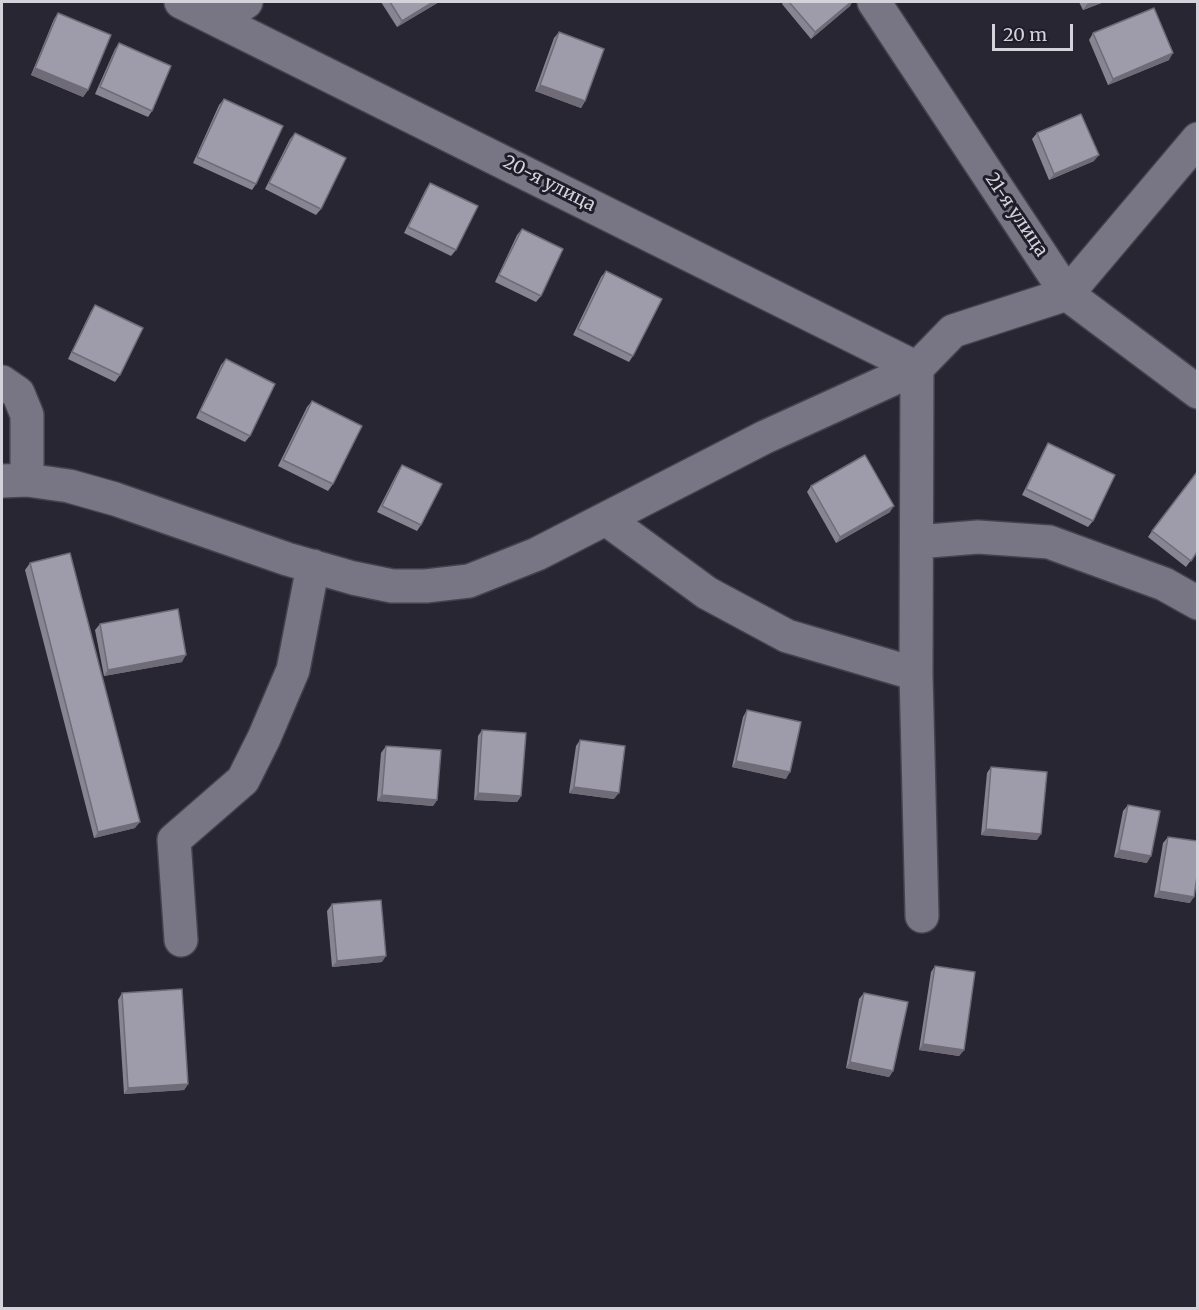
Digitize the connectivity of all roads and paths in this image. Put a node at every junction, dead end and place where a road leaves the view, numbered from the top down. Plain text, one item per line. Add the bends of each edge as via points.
1 (181, 2) edge
2 (874, 2) edge
3 (233, 11) edge
4 (1197, 139) edge
5 (1067, 294) junction
6 (916, 368) junction
7 (2, 382) edge
8 (1197, 392) edge
9 (14, 481) edge
10 (606, 519) junction
11 (917, 542) junction
12 (313, 566) junction
13 (1197, 603) edge
14 (916, 674) junction
15 (922, 916) dead end
16 (181, 940) dead end

1 - 3 street, 20-я улица
2 - 5 street, 21-я улица
3 - 6 street, 20-я улица
4 - 5 street
5 - 6 street via 952,332
5 - 8 street, 21-я улица
6 - 10 street via 765,437
6 - 11 street
7 - 9 street via 18,393 27,415
9 - 12 street via 69,486 115,499
10 - 12 street via 537,554 469,581 392,586
10 - 14 street via 707,593 787,636
11 - 13 street via 978,537 1049,542 1164,584
11 - 14 street
12 - 16 street via 293,670 243,780 174,840
14 - 15 street

